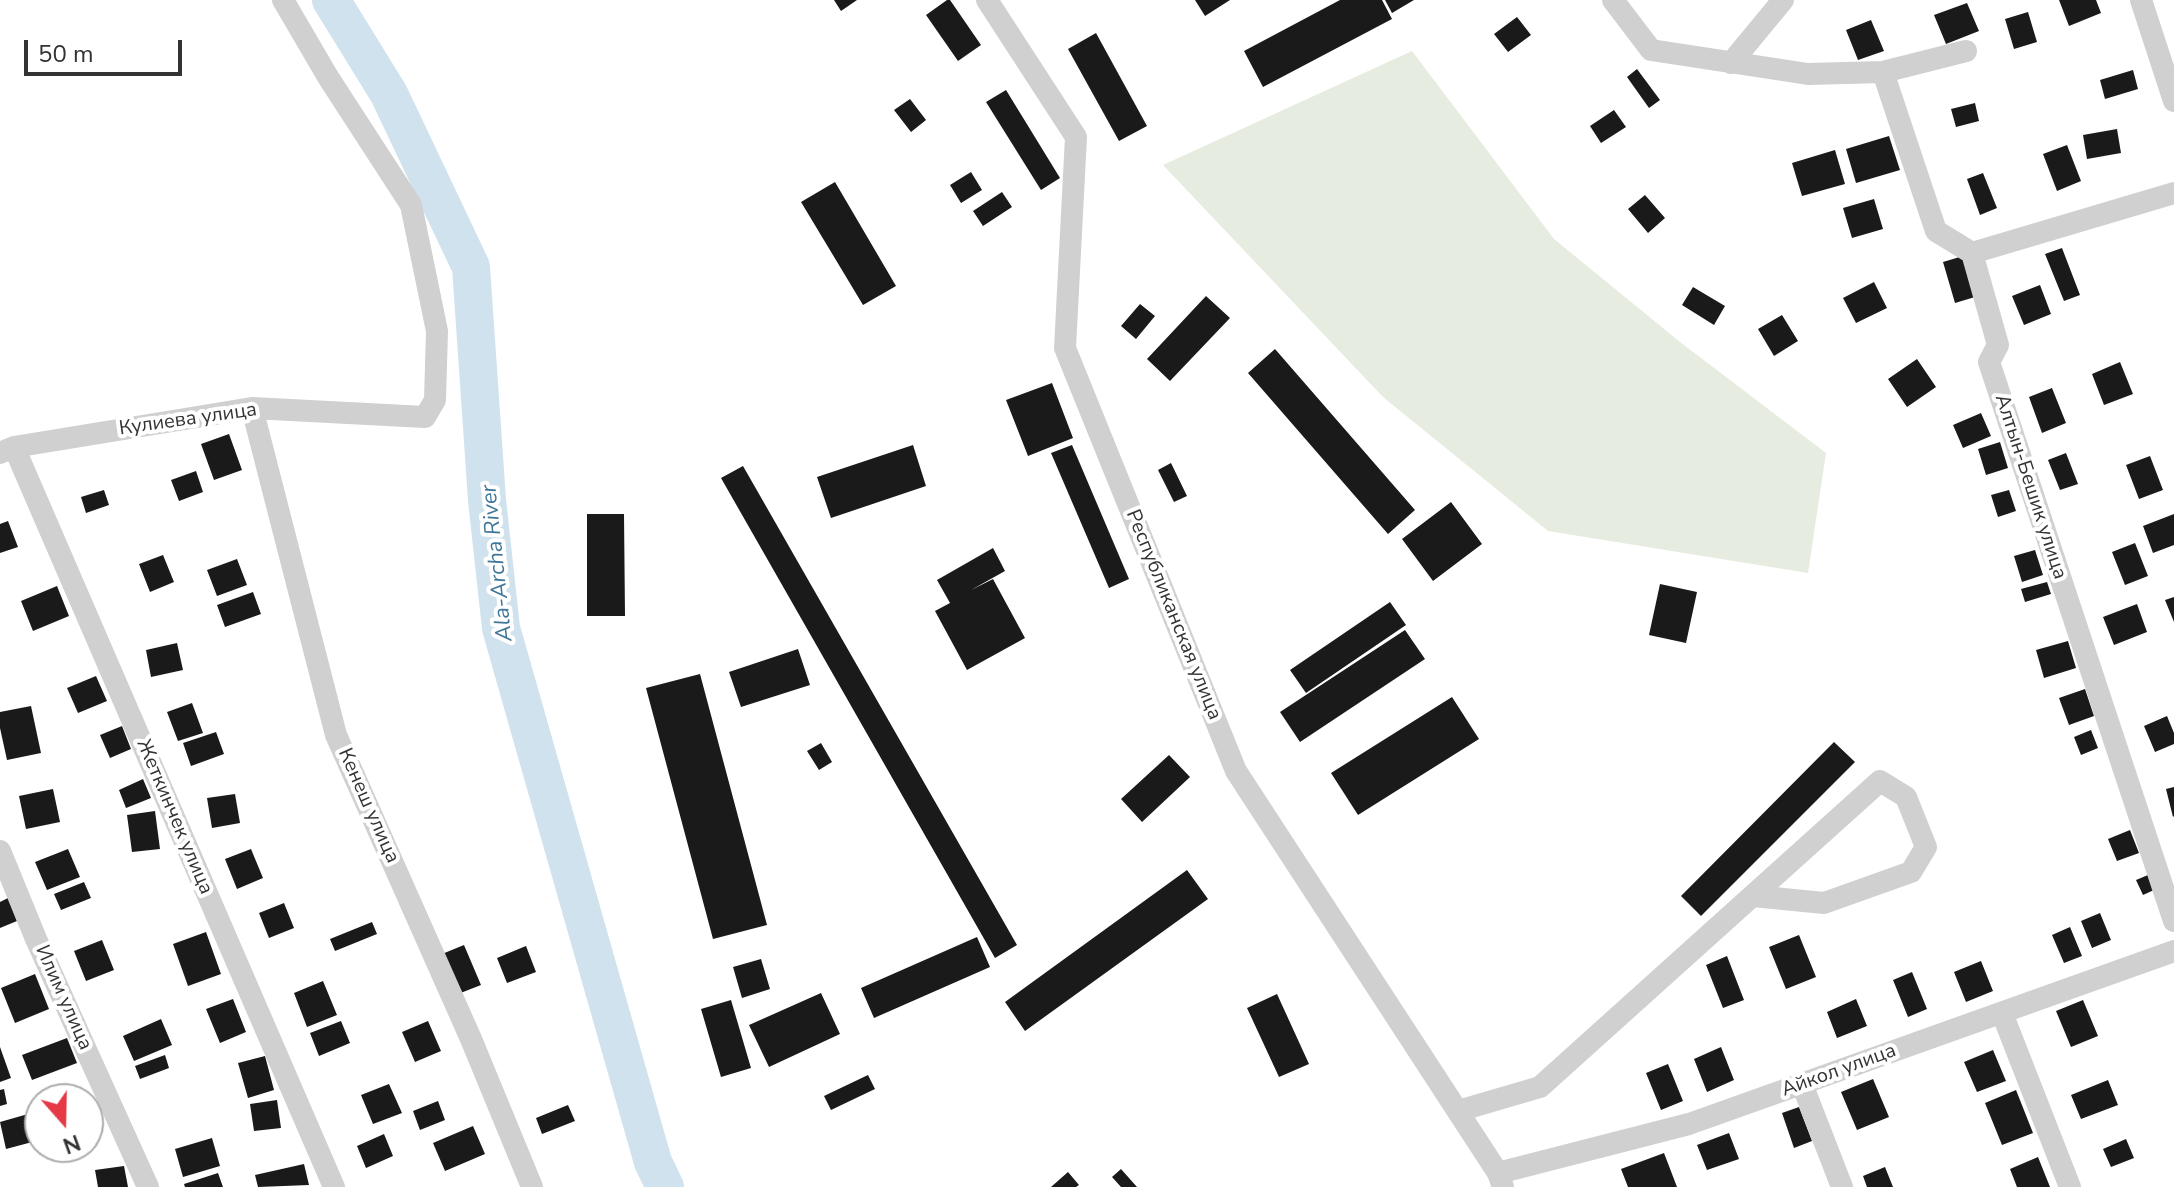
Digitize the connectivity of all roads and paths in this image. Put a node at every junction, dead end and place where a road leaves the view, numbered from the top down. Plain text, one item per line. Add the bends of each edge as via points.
1 (283, 0) edge
2 (1613, 0) edge
3 (1783, 0) edge
4 (2141, 0) edge
5 (993, 3) edge
6 (1966, 51) dead end
7 (1731, 63) junction
8 (1883, 72) junction
9 (2174, 101) edge
10 (2174, 193) edge
11 (1972, 253) junction
12 (252, 408) junction
13 (7, 450) edge
14 (0, 851) edge
15 (1753, 896) junction
16 (2174, 921) edge
17 (2174, 951) edge
18 (2002, 1013) junction
19 (1802, 1084) junction
20 (1458, 1111) junction
21 (1501, 1180) edge
22 (148, 1187) edge
23 (334, 1187) edge
24 (532, 1187) edge
25 (1842, 1187) edge
26 (2070, 1187) edge

1 - 12 street, Кулиева улица via 411,205 437,331 435,400 425,417
2 - 7 street via 1651,50
3 - 7 street
4 - 9 street
5 - 20 street, Республиканская улица via 1076,137 1065,348 1236,771
6 - 8 street
7 - 8 street via 1808,74
8 - 11 street via 1936,231
10 - 11 street
11 - 16 street, Алтын-Бешик улица via 1998,345 1989,362
12 - 13 street, Кулиева улица
12 - 24 street, Кенеш улица via 336,735
13 - 23 street, Жеткинчек улица
14 - 22 street, Илим улица
15 - 15 street via 1880,781 1906,797 1926,847 1911,872 1824,903
15 - 20 street via 1540,1087
17 - 18 street, Айкол улица
18 - 19 street, Айкол улица
18 - 26 street
19 - 21 street, Айкол улица
19 - 25 street
20 - 21 street, Республиканская улица

